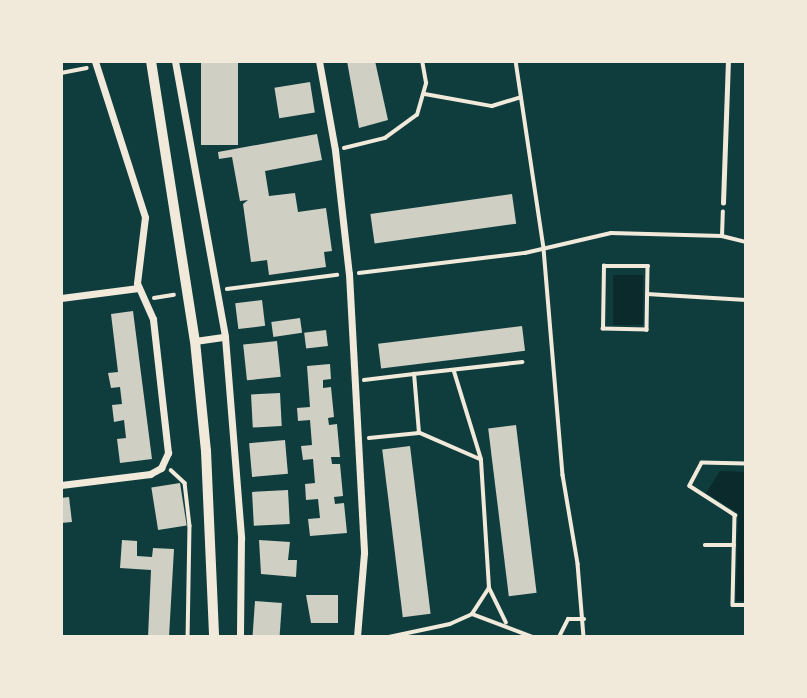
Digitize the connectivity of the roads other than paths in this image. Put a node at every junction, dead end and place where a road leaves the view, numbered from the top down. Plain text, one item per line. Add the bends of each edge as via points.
1 (151, 61) edge
2 (175, 61) edge
3 (319, 61) edge
4 (728, 61) edge
5 (95, 64) edge
6 (723, 203) road end
7 (138, 288) junction
8 (61, 298) edge
9 (225, 337) junction
10 (195, 341) junction
11 (61, 485) edge
12 (214, 637) edge
13 (240, 637) edge
14 (357, 637) edge

1 - 10 main road
2 - 9 street
3 - 14 street via 349,274 364,553
4 - 6 lane
5 - 7 street via 145,217
7 - 8 street
7 - 11 street via 153,319 167,436 164,464 146,475
9 - 10 street
9 - 13 street via 241,538
10 - 12 main road via 206,451

